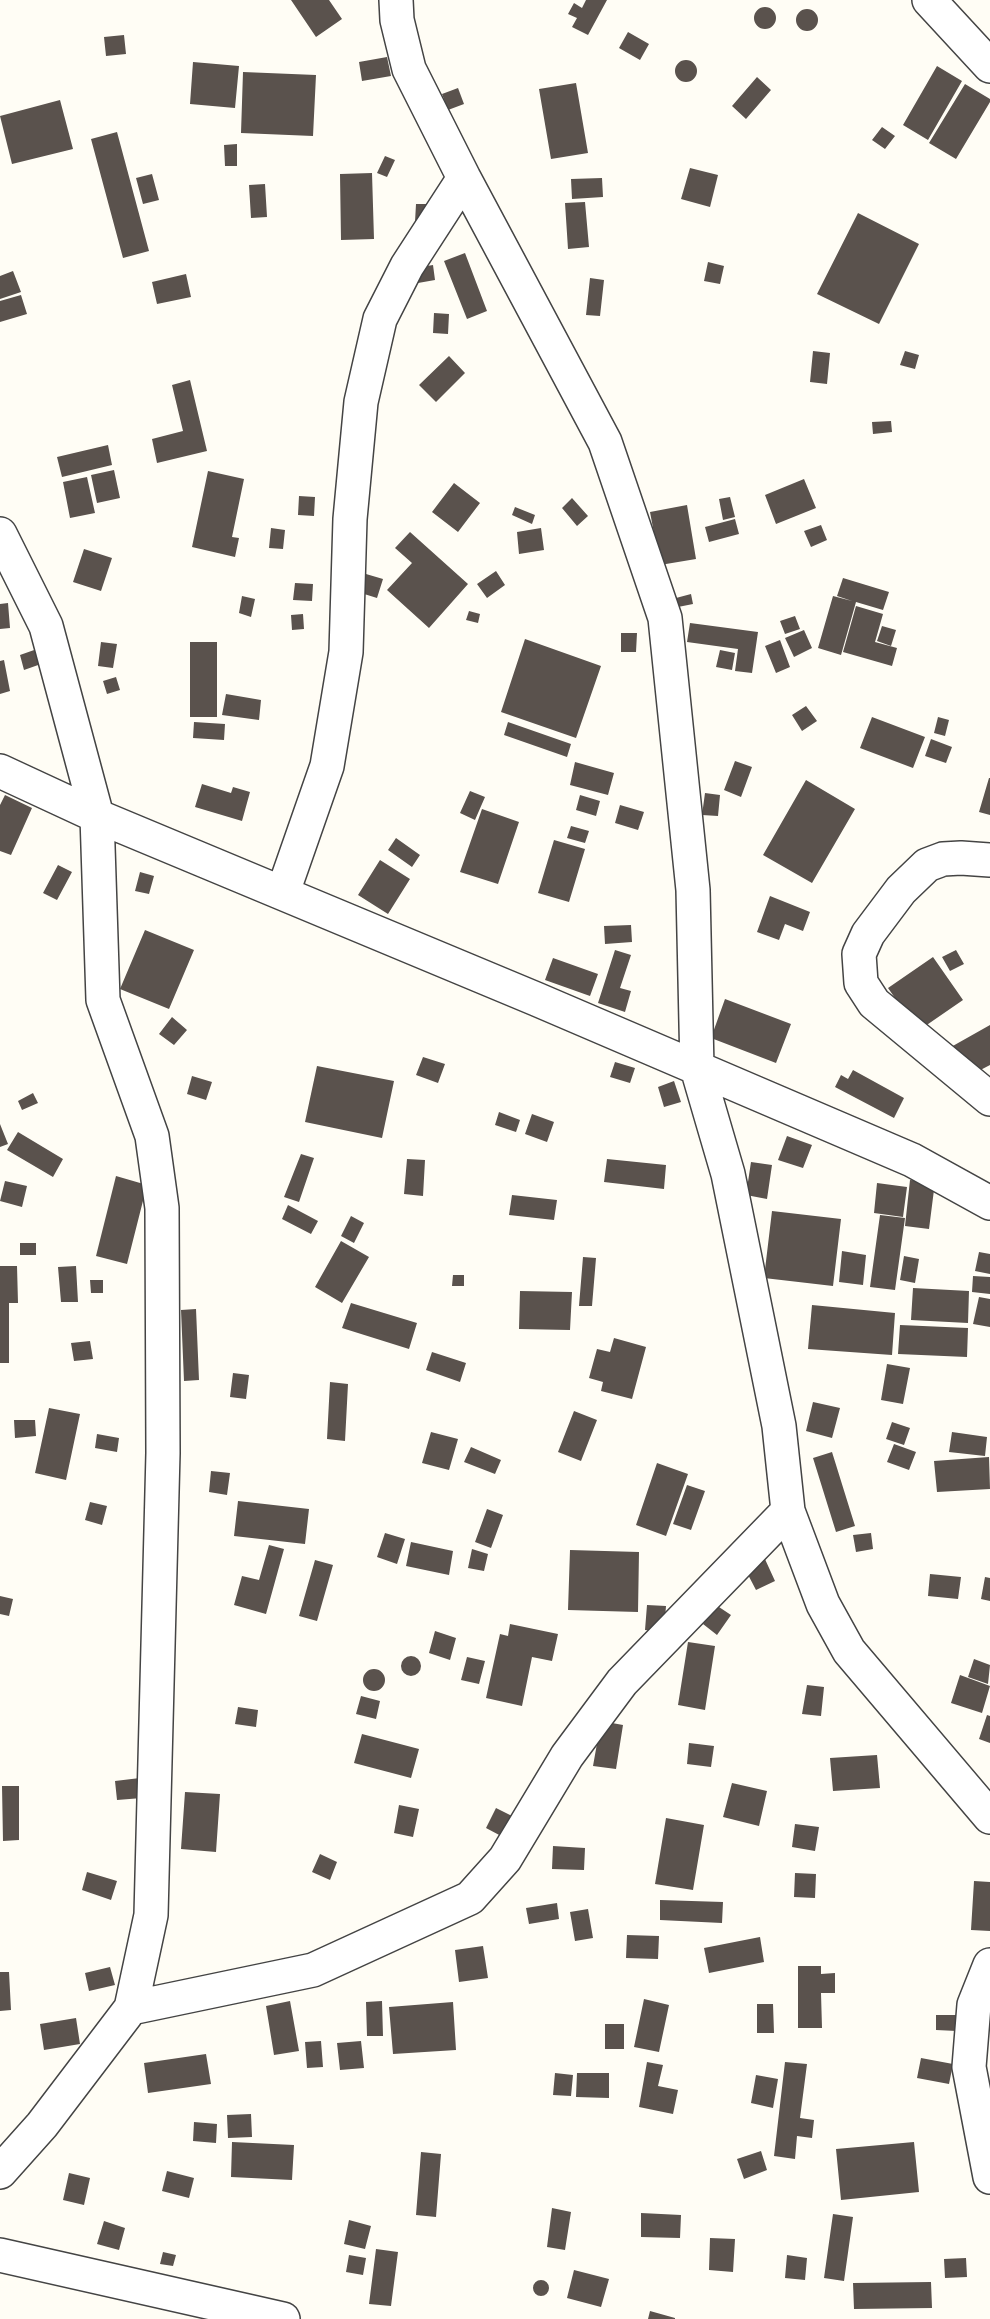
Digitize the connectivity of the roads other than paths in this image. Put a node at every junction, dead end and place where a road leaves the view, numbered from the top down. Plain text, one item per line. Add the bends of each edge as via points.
1 (396, 0) edge
2 (929, 0) edge
3 (990, 66) edge
4 (464, 178) junction
5 (0, 534) edge
6 (0, 771) edge
7 (97, 816) junction
8 (990, 860) edge
9 (283, 892) junction
10 (697, 1068) junction
11 (990, 1099) edge
12 (987, 1191) edge
13 (788, 1511) junction
14 (990, 1817) edge
15 (990, 1965) edge
16 (131, 2008) junction
17 (0, 2172) edge
18 (990, 2177) edge
19 (0, 2255) edge
20 (283, 2319) edge

1 - 4 street via 409,69
2 - 3 street
4 - 9 street via 407,266 380,319 361,402 350,519 346,652 333,732 327,766
4 - 10 street via 605,442 665,618 693,890
5 - 7 street via 45,626
6 - 7 street
7 - 9 street
7 - 16 street via 103,1000 152,1136 162,1208 163,1454 151,1915
8 - 11 street via 943,859 927,865 901,890 868,933 859,954 861,982 874,1003
9 - 10 street
10 - 12 street
10 - 13 street via 731,1186 779,1426
13 - 14 street via 823,1604 849,1651
13 - 16 street via 622,1682 567,1756 505,1859 470,1898 313,1970
15 - 18 street via 974,2005 969,2067
16 - 17 street via 42,2125
19 - 20 street

